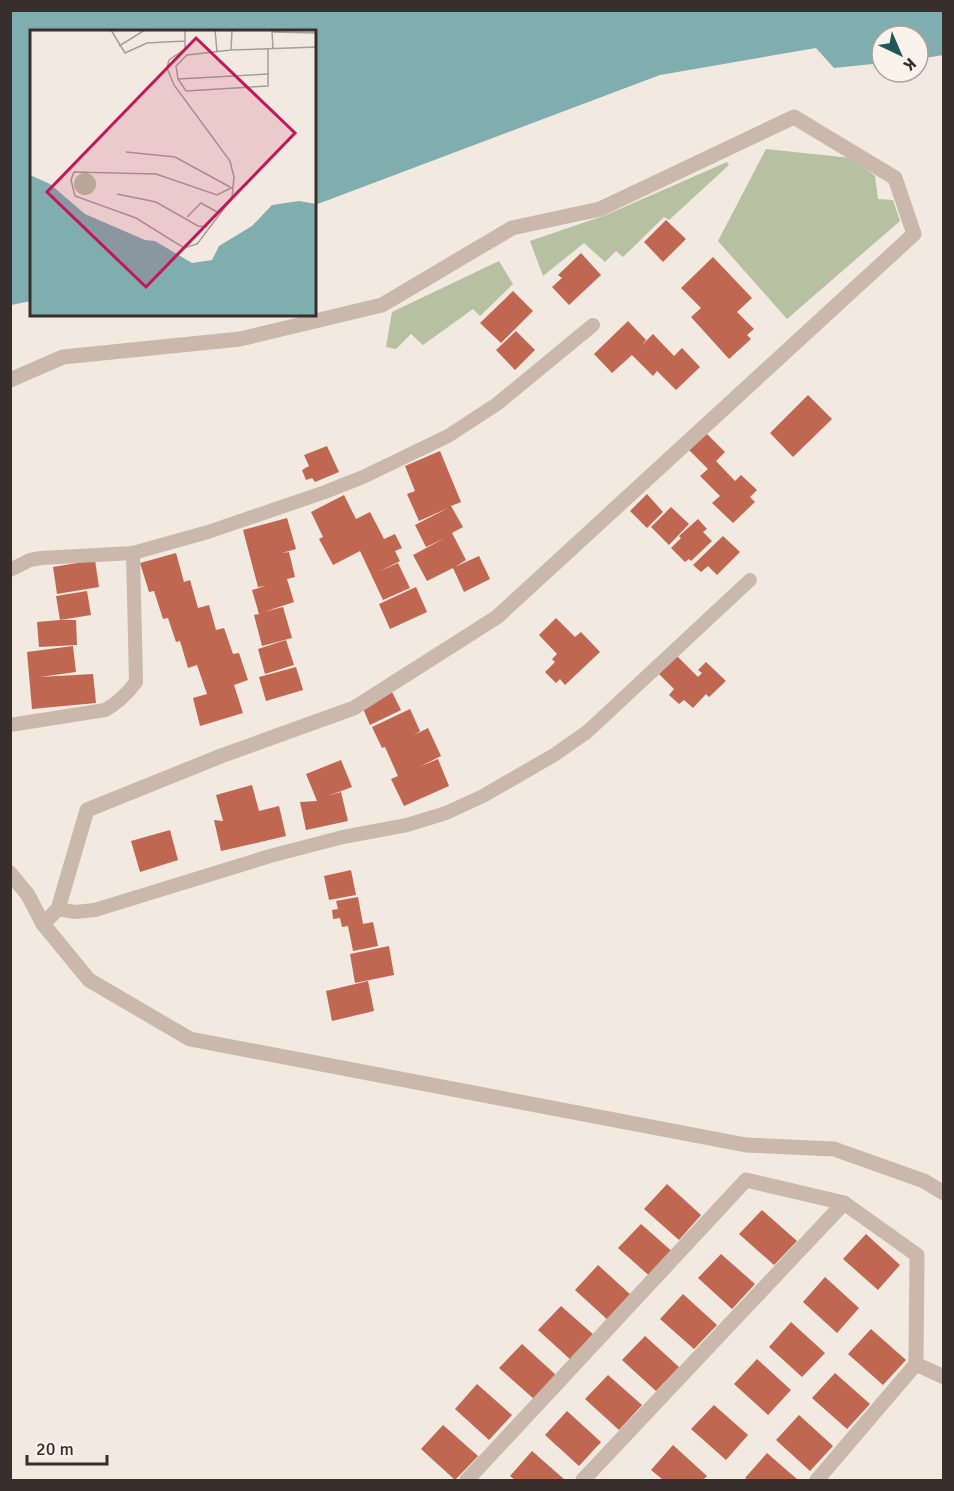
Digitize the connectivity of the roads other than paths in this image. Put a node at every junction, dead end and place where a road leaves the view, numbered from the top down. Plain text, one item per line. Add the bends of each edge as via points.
1 (593, 325) dead end
2 (10, 380) edge
3 (133, 553) junction
4 (10, 570) edge
5 (750, 580) dead end
6 (10, 725) edge
7 (10, 873) edge
8 (58, 909) junction
9 (43, 924) junction
10 (944, 1193) edge
11 (844, 1203) junction
12 (916, 1364) junction
13 (944, 1377) edge
14 (467, 1480) edge
15 (583, 1480) edge
16 (817, 1480) edge

1 - 3 lane via 497,404 406,458 306,499
2 - 8 street via 63,357 240,339 382,305 512,228 600,209 794,117 895,178 914,234 497,617 354,708 87,810
3 - 4 lane via 41,558
3 - 6 lane via 136,682 131,689 105,710
5 - 8 lane via 587,732 483,796 406,825 291,851 95,910
7 - 9 street via 28,895
8 - 9 street
9 - 10 street via 89,980 190,1039 746,1145 834,1149 924,1181
11 - 12 street via 917,1255
11 - 14 street via 746,1179
11 - 15 street
12 - 13 street
12 - 16 street

